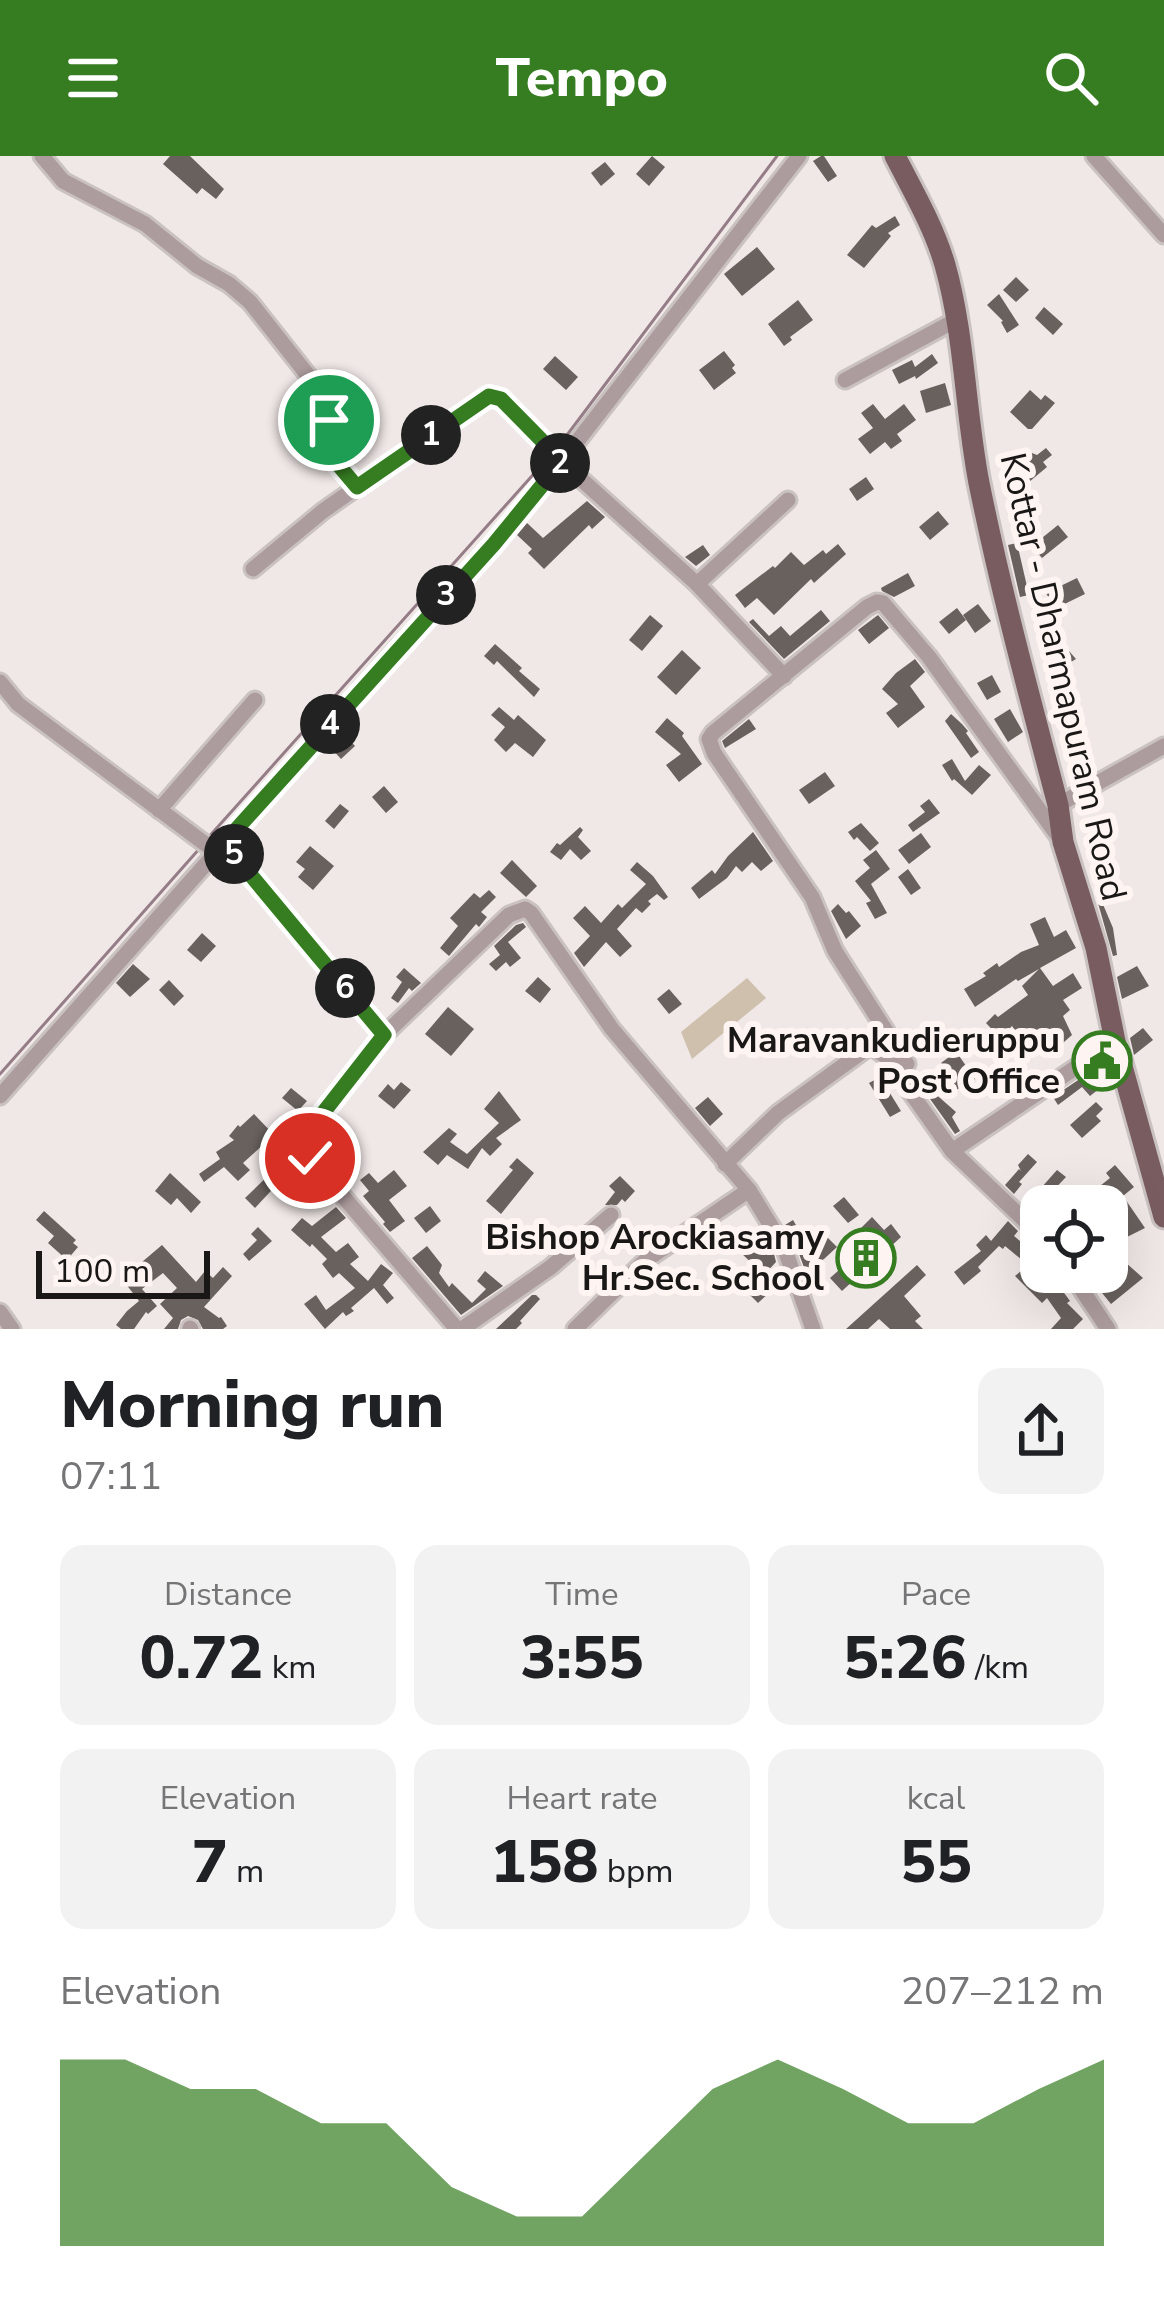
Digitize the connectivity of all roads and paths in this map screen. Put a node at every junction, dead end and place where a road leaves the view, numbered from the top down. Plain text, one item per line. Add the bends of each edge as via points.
1 (42, 156) edge
2 (799, 156) edge
3 (895, 156) edge
4 (1094, 156) edge
5 (1164, 235) edge
6 (956, 320) junction
7 (845, 380) dead end
8 (556, 456) junction
9 (357, 487) junction
10 (788, 500) dead end
11 (253, 569) dead end
12 (697, 584) junction
13 (784, 676) junction
14 (0, 682) edge
15 (254, 700) dead end
16 (1164, 746) edge
17 (1058, 806) junction
18 (159, 810) junction
19 (1063, 842) junction
20 (212, 846) junction
21 (384, 1035) junction
22 (1115, 1041) junction
23 (907, 1064) dead end
24 (0, 1096) edge
25 (952, 1151) junction
26 (724, 1165) junction
27 (749, 1190) junction
28 (611, 1215) dead end
29 (1020, 1216) edge
30 (1164, 1217) edge
31 (1084, 1293) edge
32 (0, 1312) edge
33 (12, 1329) edge
34 (459, 1329) edge
35 (575, 1329) edge
36 (813, 1329) edge
37 (1108, 1329) edge

1 - 9 street via 63,181 145,224 250,302 328,402 320,443
2 - 8 street
3 - 6 main road, Kottar - Dharmapuram Road via 945,265
4 - 5 street
6 - 7 street
6 - 17 main road, Kottar - Dharmapuram Road via 999,582
8 - 9 street via 489,396
8 - 12 street
8 - 20 street via 494,544
9 - 11 street
10 - 12 street
12 - 13 street
13 - 19 street via 867,607 884,603
13 - 23 street via 712,733 710,745 812,897 835,951
14 - 18 street
15 - 18 street
16 - 17 street
17 - 19 main road, Kottar - Dharmapuram Road
18 - 20 street
19 - 22 main road, Kottar - Dharmapuram Road
20 - 21 street
20 - 24 street
21 - 26 street via 509,915 525,909
21 - 34 street via 305,1136 304,1150
22 - 25 street
22 - 30 main road, Kottar - Dharmapuram Road
25 - 26 street via 873,1047 778,1113
25 - 29 street
26 - 27 street
27 - 35 street via 646,1260
27 - 36 street via 784,1246
28 - 34 street
31 - 37 street
32 - 33 street

